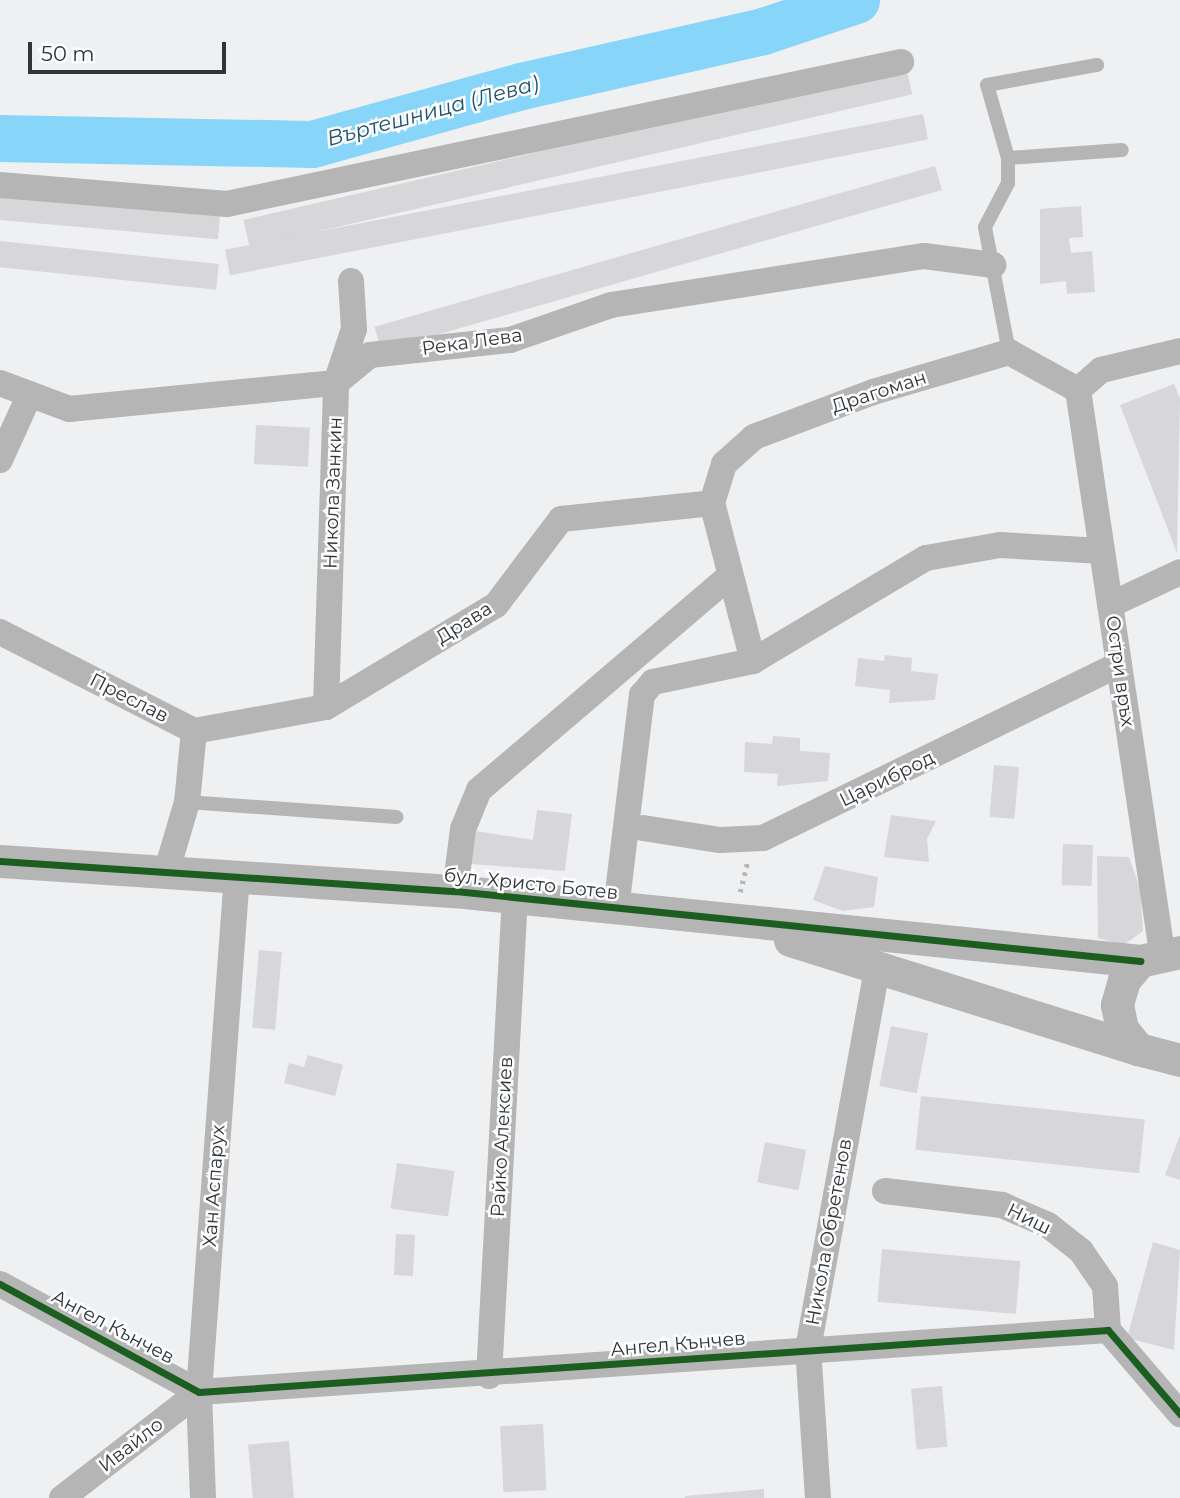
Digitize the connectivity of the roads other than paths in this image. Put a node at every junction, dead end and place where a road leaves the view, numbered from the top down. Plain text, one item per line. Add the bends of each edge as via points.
1 (901, 62) dead end
2 (1097, 65) dead end
3 (1122, 150) dead end
4 (1008, 158) junction
5 (0, 185) edge
6 (993, 265) junction
7 (351, 281) dead end
8 (1180, 351) edge
9 (1009, 352) junction
10 (0, 383) edge
11 (336, 383) junction
12 (1078, 390) junction
13 (30, 394) junction
14 (0, 460) edge
15 (712, 503) junction
16 (1102, 551) junction
17 (1180, 572) edge
18 (727, 578) junction
19 (1110, 605) junction
20 (0, 632) edge
21 (753, 661) junction
22 (1119, 664) junction
23 (326, 708) junction
24 (194, 731) junction
25 (187, 802) junction
26 (396, 817) dead end
27 (643, 828) dead end
28 (0, 861) edge
29 (167, 870) junction
30 (237, 874) junction
31 (455, 891) junction
32 (515, 898) junction
33 (616, 909) junction
34 (737, 923) junction
35 (1167, 953) edge
36 (877, 969) junction
37 (1138, 1049) junction
38 (1178, 1061) edge
39 (885, 1191) dead end
40 (0, 1284) edge
41 (1108, 1330) junction
42 (808, 1349) junction
43 (489, 1376) junction
44 (199, 1392) junction
45 (1180, 1414) edge
46 (62, 1498) edge
47 (203, 1498) edge
48 (818, 1498) edge

1 - 5 street via 227,204
2 - 4 lane via 987,85
3 - 4 lane
4 - 6 lane via 1008,183 985,227
6 - 9 lane
6 - 11 street, Река Лева via 924,256 611,305 510,340 370,355
7 - 11 street, Никола Занкин via 354,329
8 - 12 street via 1101,370
9 - 12 street
9 - 15 street, Драгоман via 873,392 754,437 724,464
10 - 13 street
11 - 13 street via 115,408 69,409
11 - 23 street, Никола Занкин
12 - 16 street, Остри връх
13 - 14 street
15 - 18 street
15 - 23 street, Драва via 561,519 496,605
16 - 19 street, Остри връх
16 - 21 street via 1000,545 926,558
17 - 19 street
18 - 21 street
18 - 31 street via 479,790 463,829
19 - 22 street, Остри връх
20 - 24 street, Преслав
21 - 33 street via 653,682 642,695
22 - 27 street, Цариброд via 753,838
22 - 35 street, Остри връх
23 - 24 street, Драва
24 - 25 street
25 - 26 lane
25 - 29 street
28 - 29 street, бул. Христо Ботев
29 - 30 street, бул. Христо Ботев
30 - 31 street, бул. Христо Ботев
30 - 44 street, Хан Аспарух
31 - 32 street, бул. Христо Ботев
32 - 33 street, бул. Христо Ботев
32 - 43 street, Райко Алексиев
33 - 34 street, бул. Христо Ботев
34 - 35 street, бул. Христо Ботев
34 - 36 street, бул. Христо Ботев
35 - 37 street via 1124,980 1117,1004 1122,1029
36 - 37 street, бул. Христо Ботев
36 - 42 street, Никола Обретенов
37 - 38 street, бул. Христо Ботев
39 - 41 street, Ниш via 1002,1205 1048,1225 1081,1251 1105,1286
40 - 44 street, Ангел Кънчев
41 - 42 street, Ангел Кънчев
41 - 45 street
42 - 43 street, Ангел Кънчев
42 - 48 street, Никола Обретенов
43 - 44 street, Ангел Кънчев
44 - 46 street, Ивайло
44 - 47 street, Хан Аспарух

